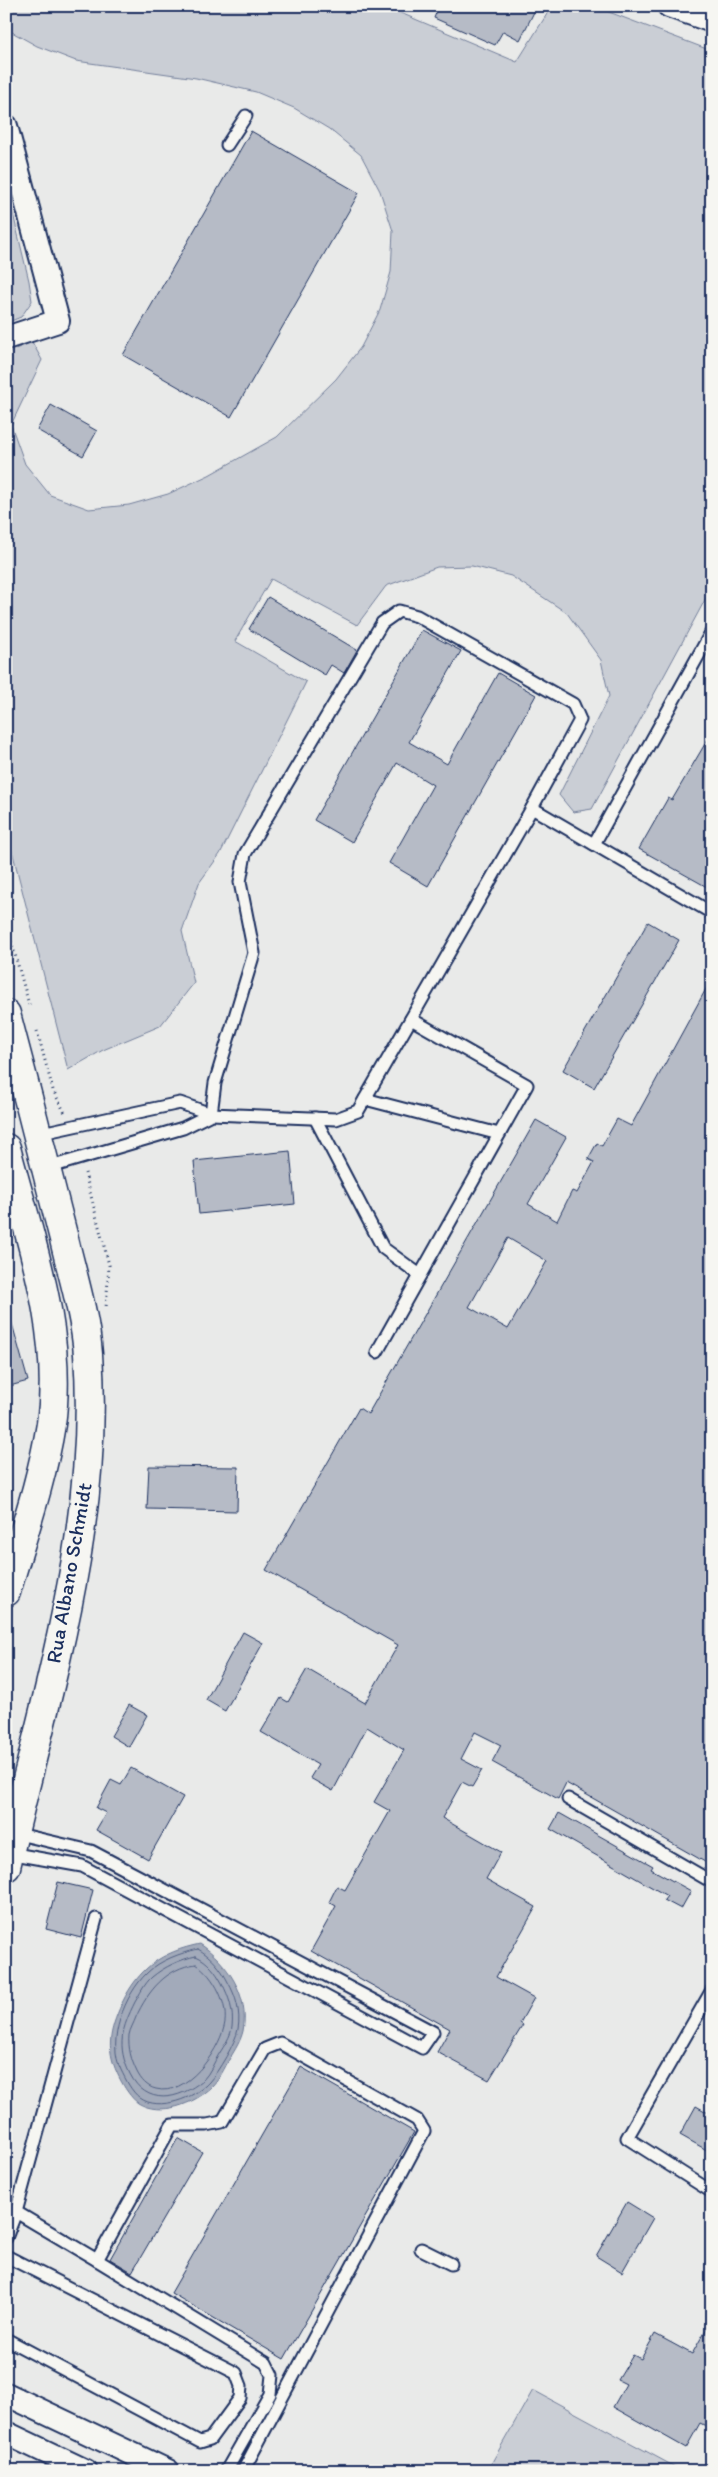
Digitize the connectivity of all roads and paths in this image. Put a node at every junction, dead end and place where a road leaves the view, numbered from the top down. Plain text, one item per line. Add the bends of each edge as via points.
1 (669, 6) edge
2 (712, 21) edge
3 (246, 116) dead end
4 (6, 126) edge
5 (227, 145) dead end
6 (6, 338) edge
7 (712, 631) edge
8 (532, 808) junction
9 (594, 844) junction
10 (712, 913) edge
11 (6, 1014) edge
12 (411, 1019) junction
13 (365, 1099) junction
14 (211, 1114) junction
15 (315, 1118) junction
16 (38, 1134) junction
17 (499, 1134) junction
18 (6, 1148) edge
19 (46, 1168) junction
20 (420, 1275) junction
21 (377, 1352) dead end
22 (6, 1592) edge
23 (568, 1799) dead end
24 (10, 1851) edge
25 (712, 1882) edge
26 (96, 1919) dead end
27 (712, 1990) edge
28 (712, 2192) edge
29 (16, 2212) junction
30 (6, 2238) edge
31 (421, 2249) dead end
32 (6, 2256) edge
33 (97, 2260) junction
34 (451, 2264) dead end
35 (6, 2339) edge
36 (6, 2394) edge
37 (6, 2433) edge
38 (86, 2471) edge
39 (168, 2471) edge
40 (226, 2471) edge
41 (243, 2471) edge

1 - 2 street
3 - 5 lane
4 - 6 street via 58,321
7 - 9 lane
8 - 9 lane
8 - 12 lane
8 - 14 lane via 580,720 573,704 416,616 399,611 382,623 245,854 240,882 254,953 216,1084
9 - 10 lane
11 - 16 main road, Rua Albano Schmidt
12 - 13 lane
12 - 17 lane via 527,1085
13 - 15 lane via 358,1111 336,1119
13 - 17 lane
14 - 15 lane
14 - 16 lane via 180,1103
14 - 19 lane via 183,1128
15 - 20 lane via 383,1248
16 - 19 main road, Rua Albano Schmidt
17 - 20 lane
18 - 22 main road via 19,1213 49,1324 53,1390 46,1451
19 - 24 main road, Rua Albano Schmidt via 84,1324 89,1389 88,1461 75,1568
20 - 21 lane
23 - 25 lane
24 - 24 lane via 82,1866 422,2048 433,2032 91,1852
26 - 29 lane
27 - 28 lane via 627,2138
29 - 30 lane
29 - 33 lane
31 - 34 lane
32 - 35 lane via 236,2373 241,2386 240,2398 210,2439 200,2442
33 - 40 lane via 266,2363 272,2375 270,2394
33 - 41 lane via 172,2125 222,2122 265,2049 280,2043 417,2120 424,2131
36 - 39 street
37 - 38 street

